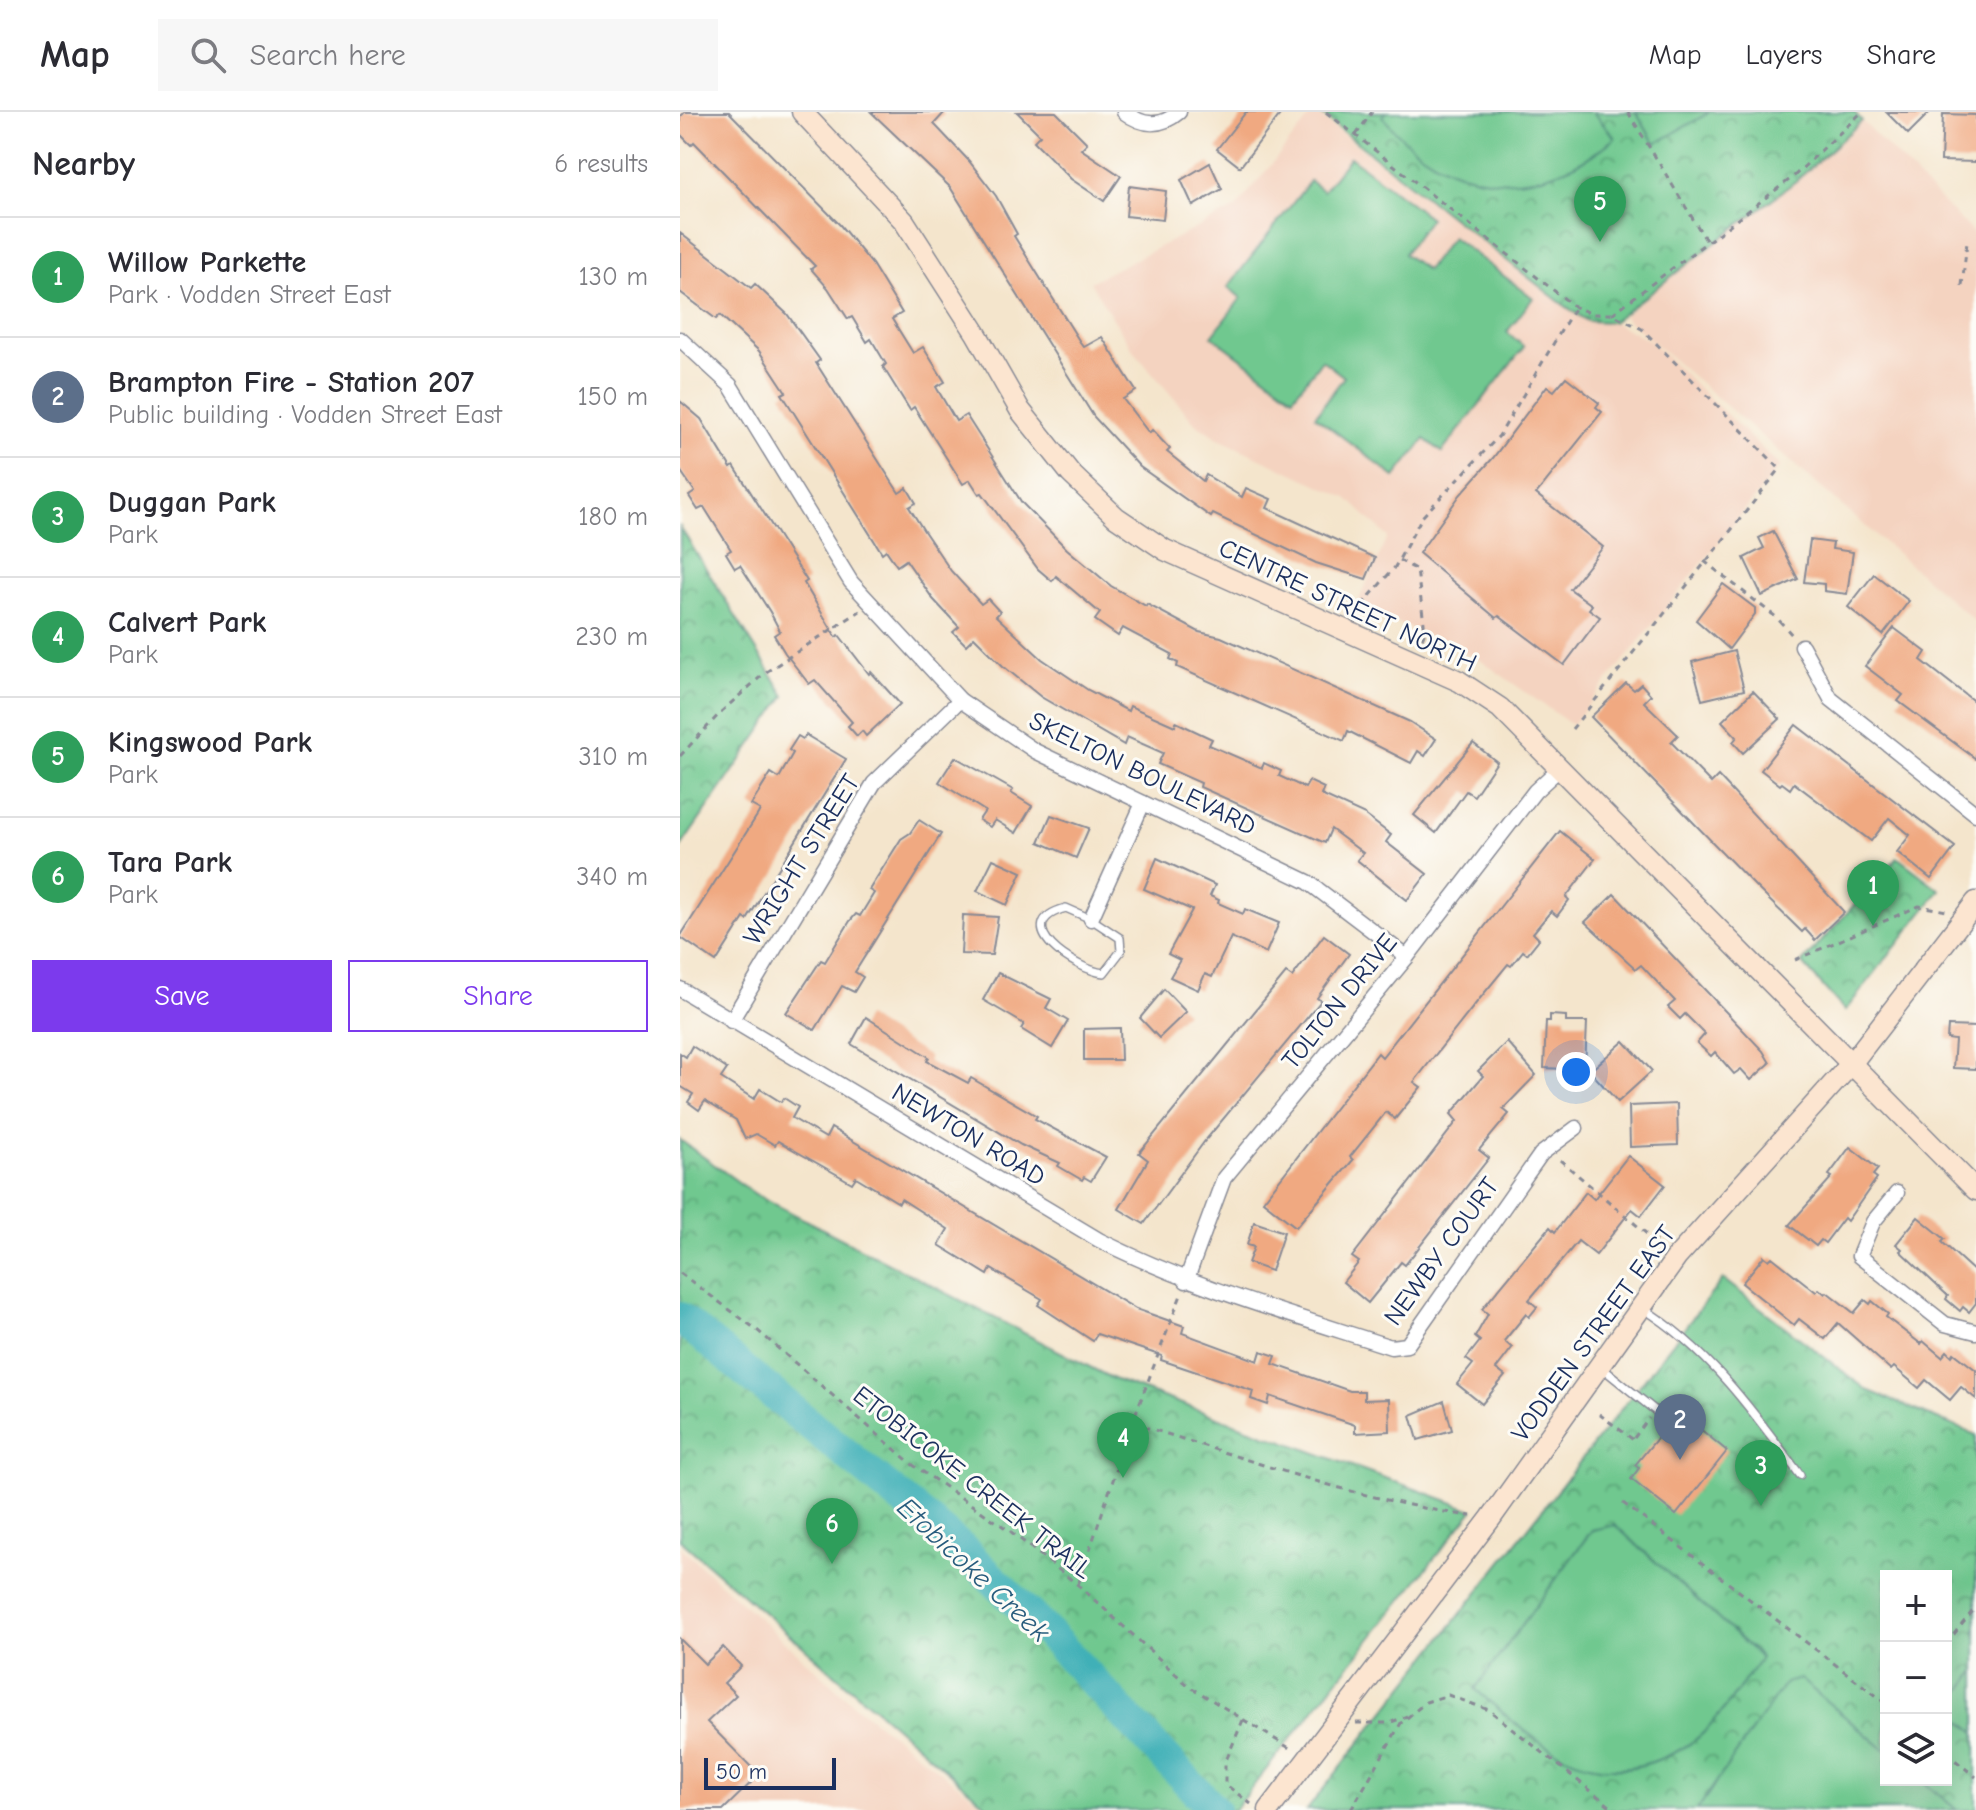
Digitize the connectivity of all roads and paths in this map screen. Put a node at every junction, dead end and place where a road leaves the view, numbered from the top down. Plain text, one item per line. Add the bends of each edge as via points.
1 (802, 112) edge
2 (1124, 112) edge
3 (1179, 112) edge
4 (1326, 112) edge
5 (1372, 112) edge
6 (1628, 112) edge
7 (1862, 112) edge
8 (1356, 135) junction
9 (1707, 242) junction
10 (1967, 242) dead end
11 (1962, 286) dead end
12 (1575, 307) junction
13 (1612, 314) junction
14 (680, 339) edge
15 (1399, 560) junction
16 (1704, 561) junction
17 (871, 604) junction
18 (1341, 628) junction
19 (1802, 646) joint
20 (1414, 661) junction
21 (960, 700) junction
22 (1572, 729) dead end
23 (680, 756) edge
24 (1560, 768) junction
25 (1143, 803) junction
26 (1976, 814) edge
27 (1976, 902) edge
28 (1091, 919) junction
29 (1961, 921) junction
30 (1407, 957) junction
31 (1795, 960) dead end
32 (680, 989) edge
33 (731, 1021) junction
34 (1851, 1064) junction
35 (1576, 1128) dead end
36 (1548, 1150) junction
37 (1976, 1190) edge
38 (1897, 1193) dead end
39 (1677, 1257) junction
40 (680, 1273) edge
41 (1186, 1281) junction
42 (1640, 1307) junction
43 (1976, 1332) edge
44 (1599, 1365) junction
45 (1656, 1409) junction
46 (1599, 1414) dead end
47 (1132, 1423) junction
48 (1673, 1425) dead end
49 (1800, 1475) dead end
50 (1623, 1503) dead end
51 (1491, 1518) junction
52 (1078, 1585) junction
53 (1976, 1607) edge
54 (1948, 1642) edge
55 (1880, 1698) edge
56 (1345, 1714) junction
57 (1410, 1715) junction
58 (1243, 1720) junction
59 (1952, 1758) edge
60 (1310, 1761) junction
61 (1976, 1777) edge
62 (1267, 1808) edge
63 (1351, 1810) edge
64 (1615, 1810) edge

1 - 18 street, CENTRE STREET NORTH via 904,221 1020,410 1071,474 1116,517 1165,550
2 - 3 street via 1137,122 1158,125
4 - 8 path
5 - 8 path
6 - 9 path
7 - 9 path via 1793,177
8 - 12 path
9 - 13 path
10 - 11 path
12 - 13 path
12 - 15 path via 1499,436 1422,517
13 - 16 path via 1663,347 1780,469
14 - 17 street, SKELTON BOULEVARD via 730,385 851,582
15 - 18 path
15 - 20 path via 1417,570 1425,631
16 - 19 path via 1776,617
16 - 22 path
17 - 21 street, SKELTON BOULEVARD
17 - 23 path via 766,672
18 - 20 street, CENTRE STREET NORTH
19 - 26 street via 1831,699
20 - 24 street, CENTRE STREET NORTH via 1459,681 1500,708
21 - 25 street, SKELTON BOULEVARD via 1035,751
21 - 33 street, WRIGHT STREET via 874,783
24 - 30 street, TOLTON DRIVE via 1535,791
24 - 34 street, CENTRE STREET NORTH
25 - 28 street
25 - 30 street, SKELTON BOULEVARD via 1308,882
27 - 29 street, VODDEN STREET EAST
28 - 28 lane via 1066,908 1054,911 1042,934 1046,944 1089,972 1104,973 1121,951 1120,938
29 - 31 path via 1945,910 1919,906
29 - 34 street, VODDEN STREET EAST
30 - 41 street, TOLTON DRIVE via 1224,1178
32 - 33 street, NEWTON ROAD
33 - 41 street, NEWTON ROAD via 1099,1240
34 - 37 street, CENTRE STREET NORTH
34 - 39 street, VODDEN STREET EAST
35 - 36 street, NEWBY COURT
36 - 39 path
36 - 41 street, NEWBY COURT via 1407,1345 1391,1347
38 - 43 street via 1873,1222 1859,1256 1945,1324
39 - 42 street, VODDEN STREET EAST
40 - 52 path, ETOBICOKE CREEK TRAIL via 757,1330 913,1465
41 - 47 path
42 - 44 street, VODDEN STREET EAST
42 - 49 lane via 1668,1324 1739,1396
44 - 45 lane
44 - 51 street, VODDEN STREET EAST
45 - 46 path via 1634,1440
45 - 48 lane
47 - 51 path via 1421,1509
47 - 52 path
50 - 55 path
51 - 56 street, VODDEN STREET EAST
52 - 58 path, ETOBICOKE CREEK TRAIL via 1189,1686
53 - 54 path
56 - 57 path via 1360,1725
56 - 60 street, VODDEN STREET EAST
57 - 63 path
57 - 64 path via 1426,1702 1448,1695 1489,1710
58 - 60 path, ETOBICOKE CREEK TRAIL
58 - 62 path via 1225,1763 1225,1784
59 - 61 path
60 - 62 street, VODDEN STREET EAST

